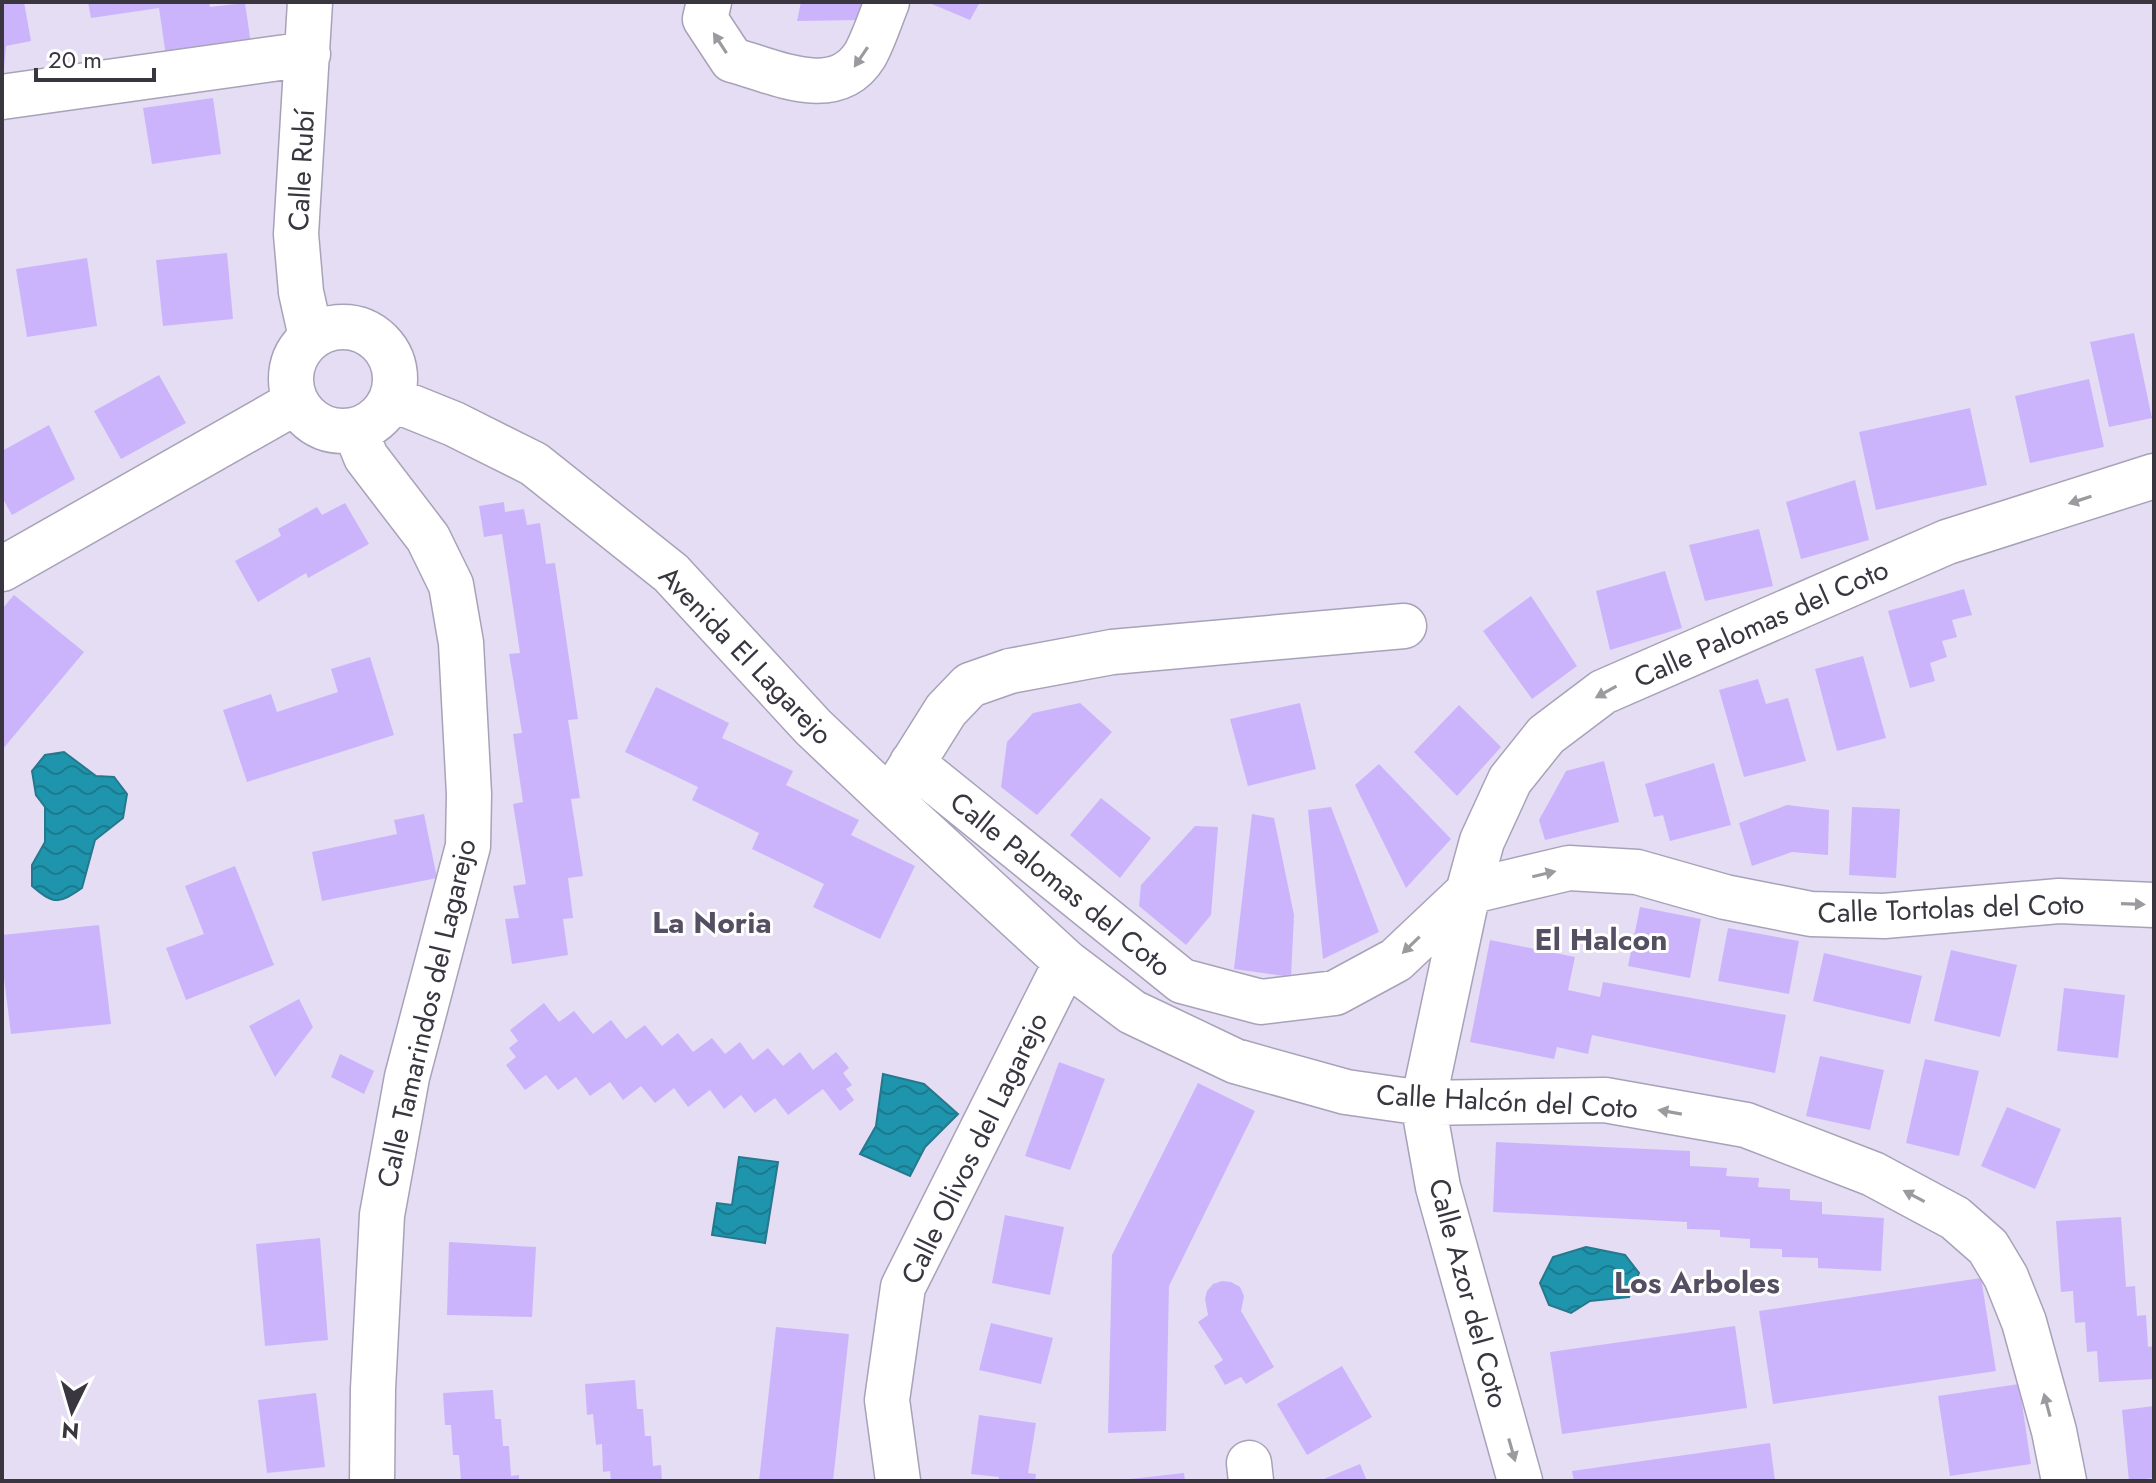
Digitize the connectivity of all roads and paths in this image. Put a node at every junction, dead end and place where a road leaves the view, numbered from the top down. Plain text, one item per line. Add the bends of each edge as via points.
1 (310, 2) edge
2 (709, 2) edge
3 (887, 2) edge
4 (308, 54) junction
5 (2, 97) edge
6 (311, 337) junction
7 (392, 399) junction
8 (296, 402) junction
9 (355, 430) junction
10 (2154, 476) edge
11 (2, 569) edge
12 (1404, 626) dead end
13 (912, 763) junction
14 (890, 800) junction
15 (1468, 892) junction
16 (2154, 905) edge
17 (1066, 962) junction
18 (1423, 1103) junction
19 (372, 1481) edge
20 (898, 1481) edge
21 (1520, 1481) edge
22 (2064, 1481) edge

1 - 4 street, Calle Rubí
3 -> 2 street via 865,54 849,74 810,82 732,60 705,19
4 - 5 street
4 - 6 street, Calle Rubí via 296,234
6 - 7 street via 344,327 376,338 394,366
6 - 8 street via 292,367
7 - 9 street via 371,424
7 - 14 street, Avenida El Lagarejo via 534,464 671,573 813,727
8 - 9 street via 321,426
8 - 11 street
9 - 19 street, Calle Tamarindos del Lagarejo via 366,457 428,538 451,585 461,643 469,794 468,846 407,1077 382,1215
10 -> 15 street, Calle Palomas del Coto via 1947,542 1603,692 1546,735 1510,780 1482,841
12 - 13 street via 1112,652 1010,671 970,685 946,710
13 - 14 street
15 -> 13 street, Calle Palomas del Coto via 1396,960 1335,993 1261,1002 1182,981
14 - 17 street, Avenida El Lagarejo
15 -> 16 street, Calle Tortolas del Coto via 1569,868 1637,872 1811,914 1884,916 2059,901
15 - 18 street, Calle Palomas del Coto
17 - 18 street, Calle Halcón del Coto via 1132,1012 1235,1061 1346,1092
17 - 20 street, Calle Olivos del Lagarejo via 903,1287 887,1400
18 -> 21 street, Calle Azor del Coto via 1438,1187
22 -> 18 street, Calle Halcón del Coto via 2024,1322 2006,1277 1988,1247 1955,1218 1873,1174 1746,1125 1605,1100

